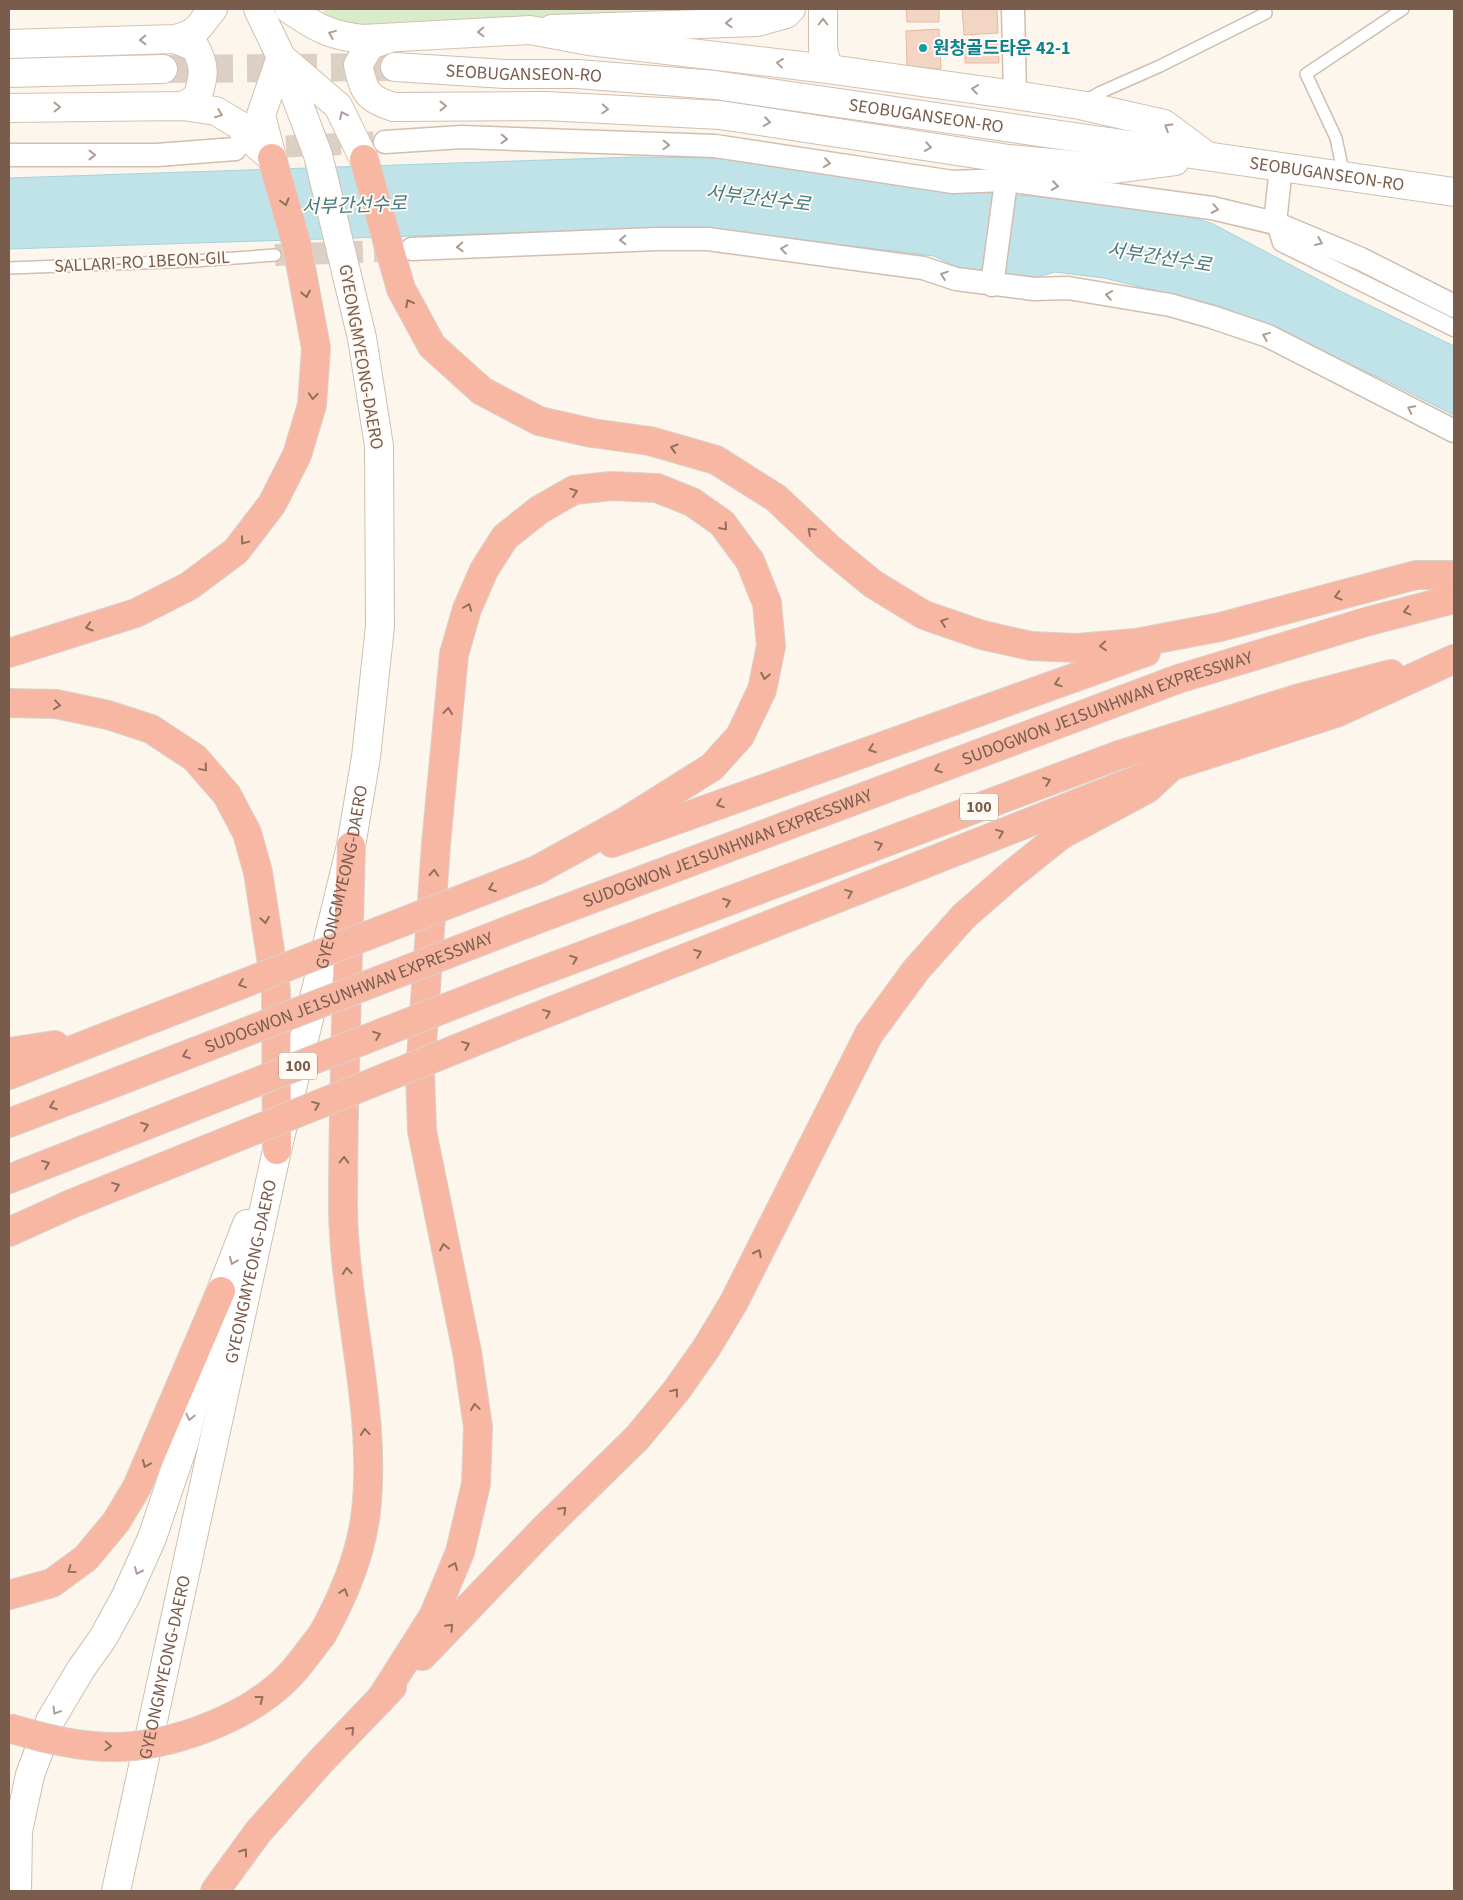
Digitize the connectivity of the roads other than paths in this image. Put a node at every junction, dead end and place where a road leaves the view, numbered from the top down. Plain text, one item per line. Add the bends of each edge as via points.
1 (213, 9) edge
2 (258, 9) edge
3 (289, 9) edge
4 (791, 9) edge
5 (823, 9) edge
6 (1013, 9) edge
7 (1264, 9) edge
8 (1403, 9) edge
9 (530, 30) junction
10 (398, 36) junction
11 (175, 38) junction
12 (9, 44) edge
13 (281, 57) junction
14 (395, 67) tunnel mouth
15 (163, 69) tunnel mouth
16 (828, 69) junction
17 (9, 73) edge
18 (1015, 95) junction
19 (1080, 105) junction
20 (183, 106) junction
21 (394, 106) junction
22 (9, 108) edge
23 (385, 142) tunnel mouth
24 (235, 149) tunnel mouth
25 (9, 155) edge
26 (1206, 156) junction
27 (272, 158) junction
28 (364, 159) junction
29 (1281, 167) junction
30 (1344, 176) junction
31 (1007, 177) junction
32 (1454, 192) edge
33 (1274, 223) junction
34 (412, 249) tunnel mouth
35 (286, 251) junction
36 (9, 268) edge
37 (993, 281) junction
38 (1454, 306) edge
39 (1454, 328) edge
40 (1454, 431) edge
41 (1454, 575) edge
42 (1454, 599) edge
43 (1220, 627) junction
44 (9, 653) edge
45 (1454, 658) edge
46 (9, 703) edge
47 (1172, 766) junction
48 (351, 846) junction
49 (537, 870) junction
50 (108, 1036) junction
51 (9, 1052) edge
52 (9, 1075) edge
53 (9, 1123) edge
54 (277, 1150) junction
55 (9, 1179) edge
56 (9, 1232) edge
57 (220, 1291) junction
58 (9, 1596) edge
59 (380, 1700) junction
60 (9, 1728) edge
61 (17, 1891) edge
62 (116, 1891) edge
63 (215, 1891) edge

1 - 11 street via 203,25 191,35
2 - 13 street, GYEONGMYEONG-DAERO
10 -> 3 street via 340,37
4 -> 9 street via 786,14 757,22
16 -> 5 street via 823,49
6 - 18 street
7 - 19 lane via 1266,13
8 - 30 lane via 1306,74 1336,138
9 -> 10 street
16 -> 9 street via 589,41
10 - 21 street via 370,46 358,65 363,88 376,101
11 -> 12 street
11 - 20 street via 195,47 202,60 204,78 197,98
13 - 27 street via 261,115
28 -> 13 street via 338,106
13 - 48 street, GYEONGMYEONG-DAERO via 318,155 341,243 362,338 379,446 380,626 366,757
14 - 26 street, SEOBUGANSEON-RO via 506,74 578,74 715,85
15 - 17 street
18 -> 16 street
18 - 19 street
26 -> 19 street via 1164,124
22 -> 20 street
20 -> 27 street via 216,111 228,117
21 - 28 street via 369,119 364,127
21 -> 31 street via 545,106 720,115
23 -> 31 street via 462,138 714,146 953,182
25 -> 24 street via 157,155
26 - 29 street, SEOBUGANSEON-RO
26 - 31 street via 1113,169
27 -> 35 highway
43 -> 28 highway via 1136,643 1077,648 1021,644 982,635 924,615 873,584 776,498 716,460 650,441 539,421 482,391 432,346 401,289
29 - 30 street, SEOBUGANSEON-RO
29 - 33 street
30 - 32 street, SEOBUGANSEON-RO
31 -> 33 street via 1212,208
31 - 37 street
33 -> 38 street via 1361,259
33 - 39 street via 1281,243
37 -> 34 street via 956,279 923,268 708,239
35 - 36 lane, SALLARI-RO 1BEON-GIL via 194,261
35 -> 44 highway via 316,348 312,405 297,455 272,504 236,550 189,586 136,613
40 -> 37 street via 1268,336 1212,317 1170,305 1068,288 1034,288
41 -> 43 highway via 1416,575
42 -> 53 highway, SUDOGWON JE1SUNHWAN EXPRESSWAY, bridge via 1369,621 1178,680 525,924
43 -> 49 highway
45 - 47 highway via 1336,713
55 -> 45 highway, 100, bridge via 512,982 1119,755 1296,699
46 -> 54 highway via 56,704 108,715 150,729 195,758 227,794 247,833 258,872 276,990
56 -> 47 highway, bridge via 71,1204 502,1031
59 -> 47 highway via 542,1530 637,1438 676,1392 734,1302 870,1034 916,970 964,916 1061,835 1147,788
48 - 54 street, GYEONGMYEONG-DAERO
60 -> 48 highway, bridge via 58,1742 114,1747 199,1733 250,1706 288,1677 322,1635 341,1601 365,1519 368,1464 343,1209
49 -> 50 highway, bridge
59 -> 49 highway via 434,1615 460,1552 476,1484 478,1427 467,1352 422,1132 420,1073 436,844 454,654 467,609 484,570 505,537 539,510 574,490 611,486 657,488 692,502 722,523 750,561 767,603 771,646 762,690 740,736 712,767 626,821
50 - 51 highway
50 - 52 highway
54 -> 57 street
54 - 62 street, GYEONGMYEONG-DAERO
57 -> 58 highway via 137,1486 116,1522 86,1558 52,1583
57 -> 61 street via 184,1442 152,1538 122,1605 50,1721 30,1774 18,1831
63 -> 59 highway via 258,1832 320,1761

